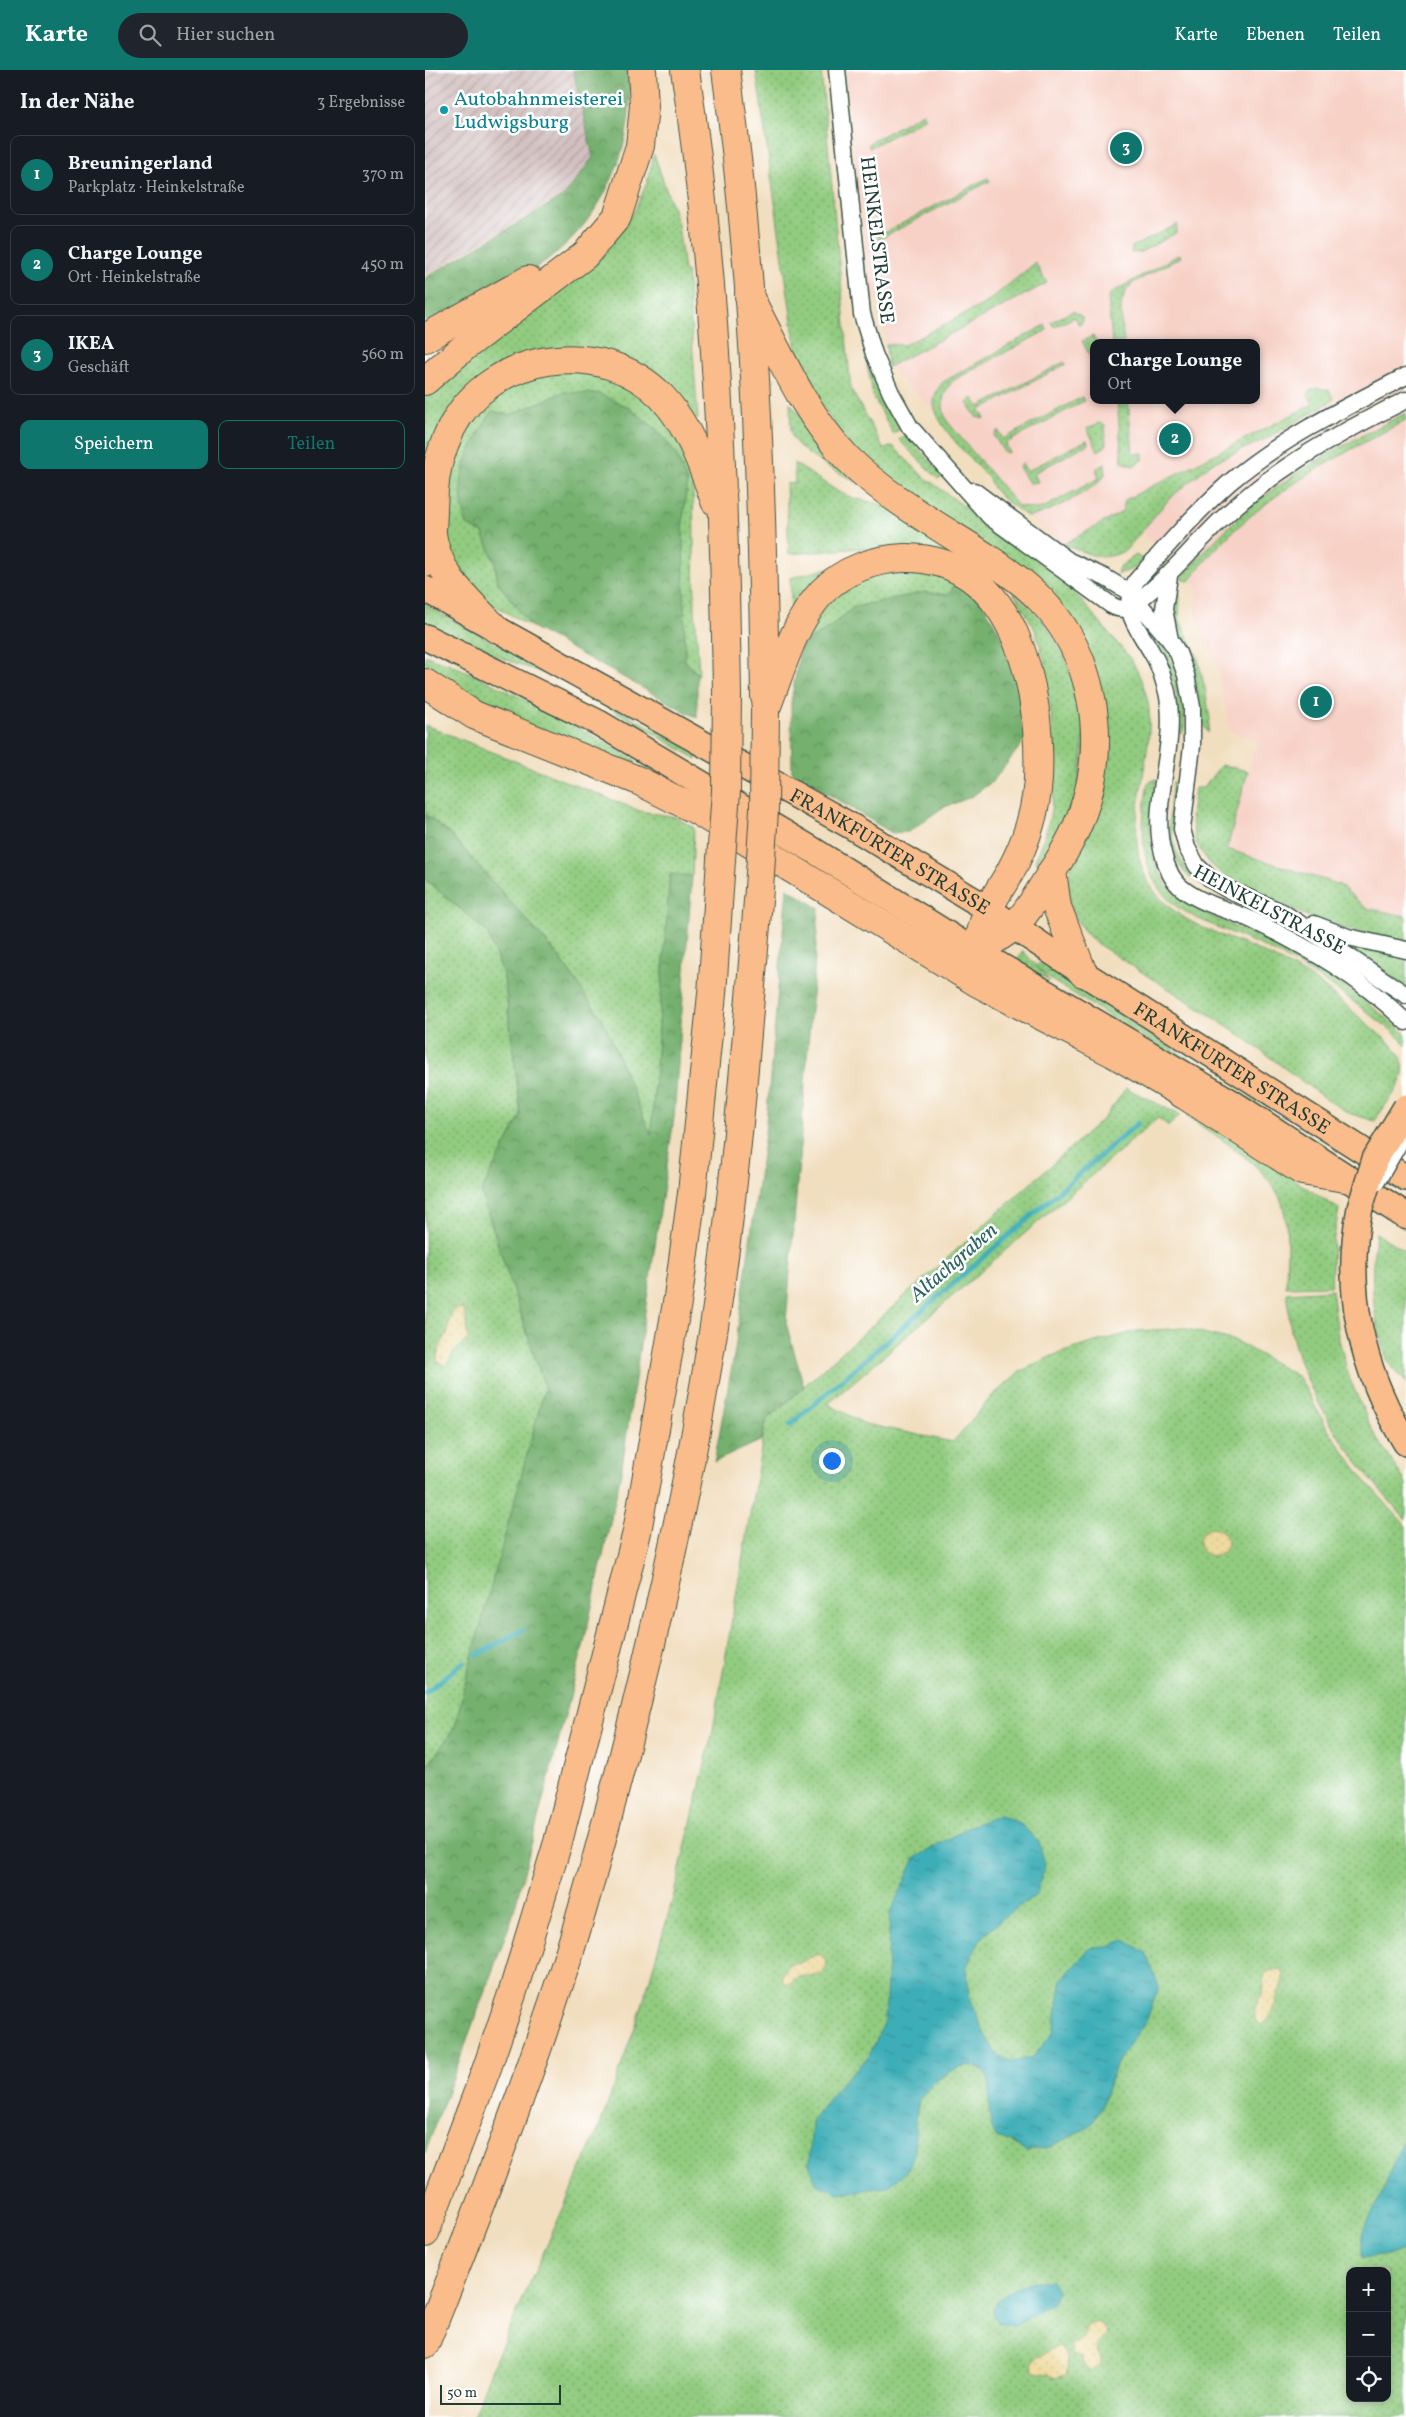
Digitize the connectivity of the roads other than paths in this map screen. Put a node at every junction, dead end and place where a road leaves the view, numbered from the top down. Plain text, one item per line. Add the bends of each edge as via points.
1 (642, 70) edge
2 (685, 70) edge
3 (726, 70) edge
4 (837, 70) edge
5 (621, 199) junction
6 (749, 296) junction
7 (425, 338) edge
8 (1406, 376) edge
9 (425, 381) edge
10 (1406, 400) edge
11 (1349, 405) junction
12 (1358, 425) junction
13 (724, 528) junction
14 (432, 531) junction
15 (425, 564) edge
16 (1169, 576) junction
17 (425, 589) edge
18 (1132, 600) junction
19 (495, 628) junction
20 (425, 637) edge
21 (1170, 640) junction
22 (433, 689) edge
23 (765, 711) junction
24 (1052, 871) junction
25 (988, 909) junction
26 (1282, 912) junction
27 (1013, 927) junction
28 (1406, 950) edge
29 (976, 952) junction
30 (1083, 974) junction
31 (1406, 995) edge
32 (1406, 1022) edge
33 (1406, 1107) edge
34 (1406, 1131) edge
35 (1345, 1178) junction
36 (1406, 1178) edge
37 (1360, 1208) junction
38 (1406, 1216) edge
39 (1406, 1443) edge
40 (425, 2233) edge
41 (425, 2344) edge

1 - 5 highway via 644,106 640,146
2 - 13 highway via 713,316
3 - 6 highway via 740,182
4 - 18 street, HEINKELSTRASSE via 862,314 874,354 891,393 910,427 990,517 1111,605 1117,608
5 - 7 highway via 567,252 534,276
5 - 9 highway via 617,217 585,254
6 - 23 highway via 761,475
6 - 24 highway via 800,394 822,428 848,458 891,494 1012,574 1041,599 1061,624 1078,654 1090,687 1094,715 1092,776 1077,826
8 - 11 street
10 - 12 street
11 - 12 street
11 - 18 street via 1288,440 1232,481 1189,521 1135,581
12 - 16 street via 1288,464 1255,488 1225,514
13 - 14 highway via 693,442 661,396 639,377 610,364 578,358 545,361 516,369 486,388 462,412 445,443 437,472
13 - 40 highway, bridge via 726,792 709,1032 678,1298 637,1532 580,1759 530,1935 488,2065
14 - 15 highway
14 - 19 highway via 438,561 445,573
16 - 18 street
16 - 21 street, HEINKELSTRASSE via 1164,609
17 - 19 main road, FRANKFURTER STRASSE
18 - 21 street, HEINKELSTRASSE
18 - 32 street, HEINKELSTRASSE via 1134,624 1158,664 1169,700 1169,743 1158,823 1163,853 1172,876 1184,890 1314,952 1358,981
19 - 25 main road, FRANKFURTER STRASSE via 851,826
20 - 29 main road, FRANKFURTER STRASSE via 599,723 813,850
21 - 26 street, HEINKELSTRASSE via 1186,676 1192,707 1191,746 1182,818 1189,855 1213,881
22 - 35 highway via 494,724 620,773 696,810 978,983 1121,1057 1302,1171
23 - 25 highway via 798,626 823,591 851,571 894,558 923,558 959,569 984,588 1005,614 1025,663 1035,723 1038,777 1035,806 1025,841
23 - 41 highway, bridge via 764,810 743,1080 721,1280 685,1488 649,1658 565,1966 487,2189
24 - 27 highway
24 - 30 highway via 1057,907
25 - 27 main road, FRANKFURTER STRASSE
25 - 29 highway
26 - 28 street via 1348,937
26 - 31 street, HEINKELSTRASSE
27 - 29 highway
27 - 30 main road, FRANKFURTER STRASSE
29 - 35 highway, FRANKFURTER STRASSE via 1230,1102
30 - 36 main road, FRANKFURTER STRASSE
33 - 37 main road, bridge via 1375,1159
34 - 37 street, bridge
35 - 38 highway, FRANKFURTER STRASSE
37 - 39 main road via 1353,1265 1355,1305 1365,1354 1383,1400

